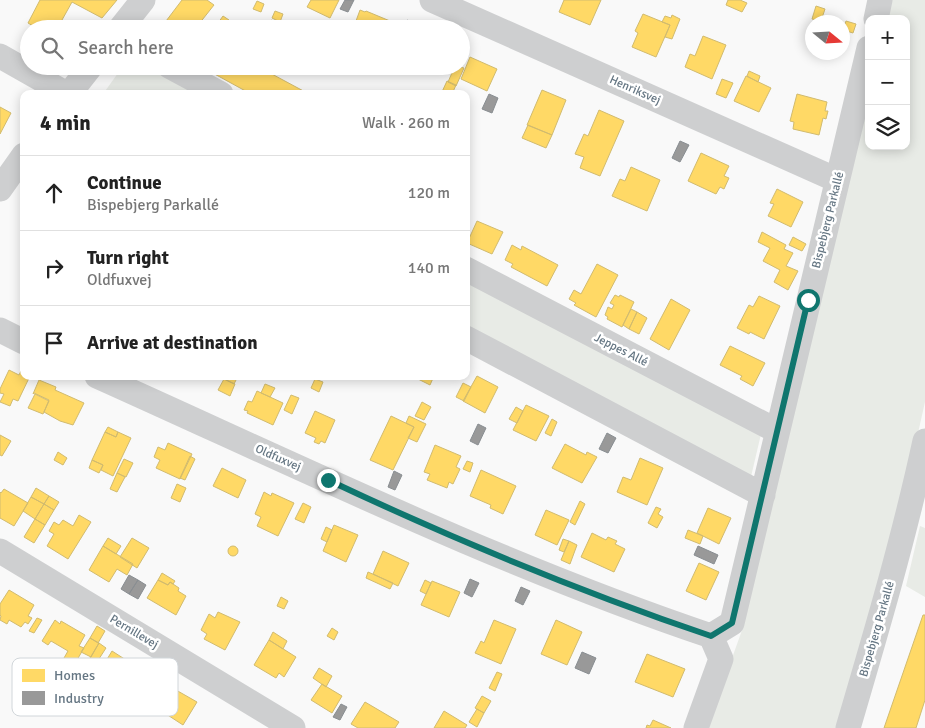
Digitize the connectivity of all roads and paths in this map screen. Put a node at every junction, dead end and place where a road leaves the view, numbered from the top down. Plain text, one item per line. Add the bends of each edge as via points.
1 (143, 0) edge
2 (432, 0) edge
3 (880, 0) edge
4 (877, 15) edge
5 (127, 20) edge
6 (0, 56) edge
7 (866, 60) edge
8 (20, 67) edge
9 (34, 75) edge
10 (84, 75) edge
11 (186, 75) edge
12 (61, 90) edge
13 (71, 90) edge
14 (214, 90) edge
15 (20, 161) edge
16 (838, 180) junction
17 (0, 189) edge
18 (470, 271) edge
19 (0, 330) edge
20 (20, 340) edge
21 (470, 340) edge
22 (107, 380) edge
23 (777, 431) junction
24 (925, 441) edge
25 (763, 495) junction
26 (918, 513) edge
27 (0, 551) edge
28 (711, 636) junction
29 (177, 658) edge
30 (178, 659) edge
31 (293, 728) edge
32 (696, 728) edge
33 (848, 728) edge

1 - 5 street
2 - 16 street, Henriksvej
3 - 4 street
6 - 8 street
7 - 16 street, Bispebjerg Parkallé
9 - 12 street
10 - 13 street
11 - 14 street
15 - 17 street
16 - 23 street, Bispebjerg Parkallé
18 - 23 street, Jeppes Allé
19 - 20 street
21 - 25 street
22 - 28 street, Oldfuxvej via 468,543
23 - 25 street, Bispebjerg Parkallé
24 - 26 street, Bispebjerg Parkallé
25 - 28 street, Bispebjerg Parkallé via 732,623
26 - 33 street, Bispebjerg Parkallé
27 - 29 street, Pernillevej
28 - 32 street via 721,659
30 - 31 street, Pernillevej

